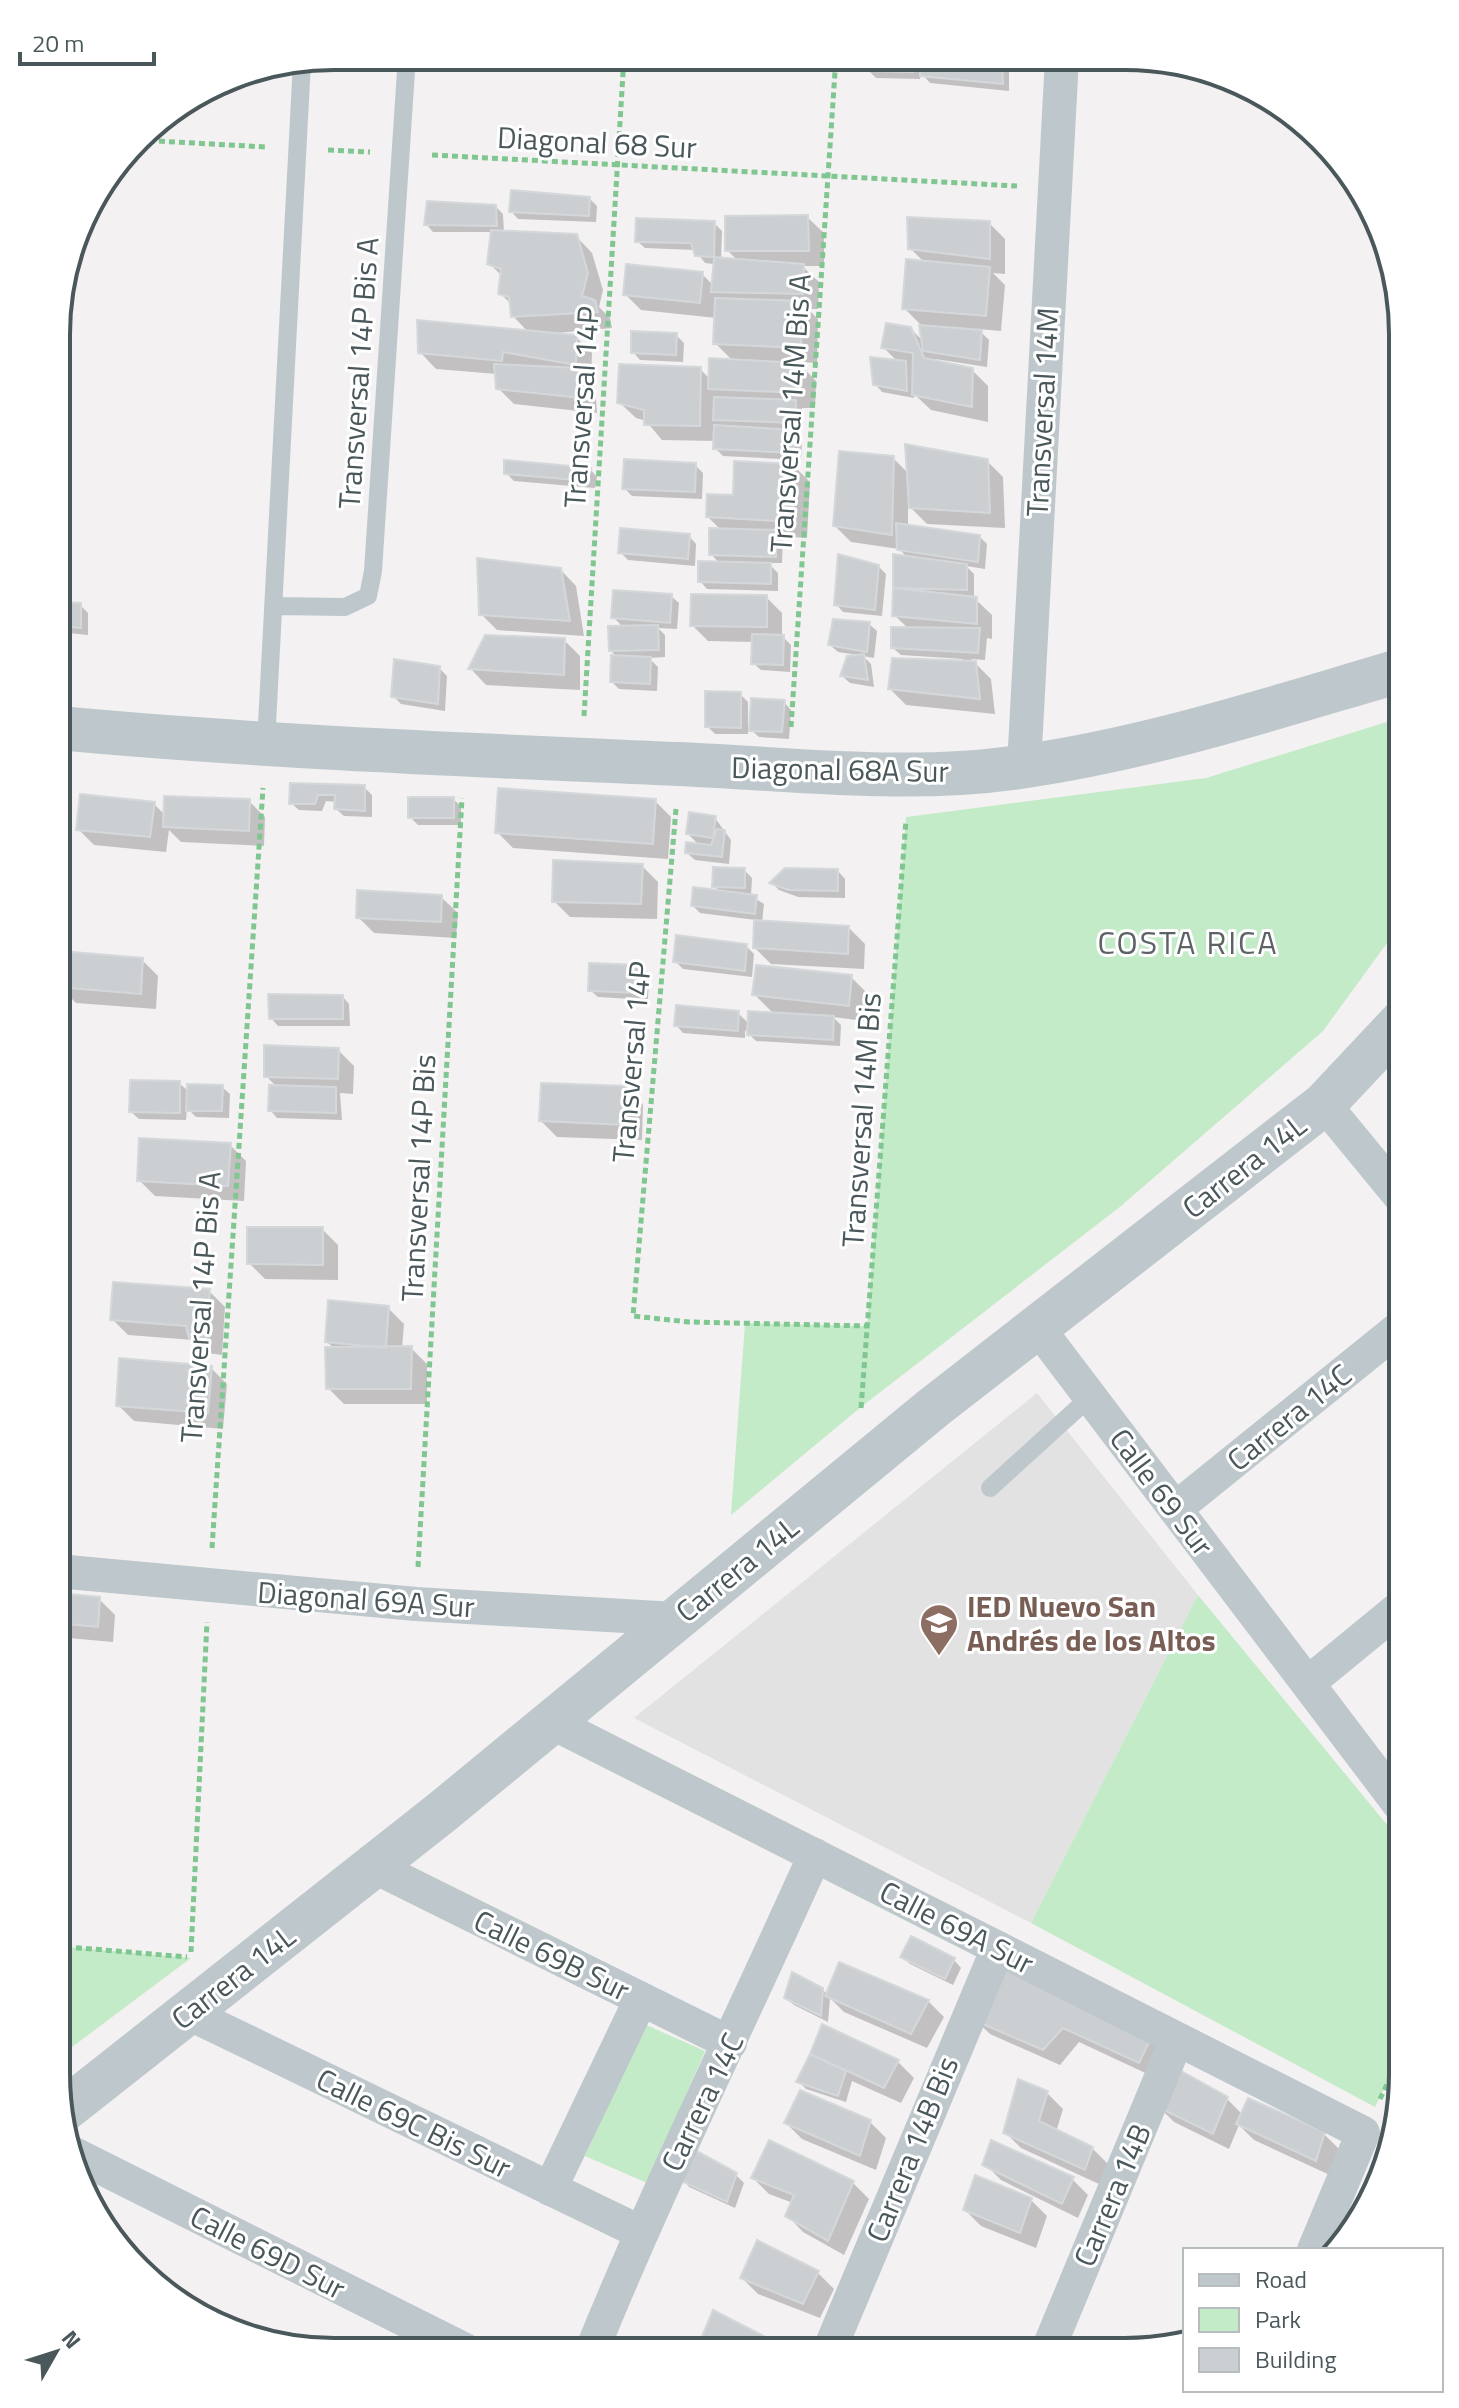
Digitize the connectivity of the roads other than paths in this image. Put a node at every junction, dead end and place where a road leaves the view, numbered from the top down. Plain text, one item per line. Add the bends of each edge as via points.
1 (1061, 70) edge
2 (406, 71) edge
3 (301, 73) edge
4 (274, 606) junction
5 (1389, 674) edge
6 (70, 729) edge
7 (266, 743) junction
8 (1024, 767) junction
9 (1389, 1035) edge
10 (1324, 1104) junction
11 (1389, 1182) edge
12 (1038, 1328) junction
13 (1388, 1337) edge
14 (1090, 1397) junction
15 (990, 1488) dead end
16 (1175, 1509) junction
17 (70, 1572) edge
18 (1388, 1617) edge
19 (676, 1619) junction
20 (1308, 1683) junction
21 (551, 1722) junction
22 (1388, 1790) edge
23 (815, 1855) junction
24 (373, 1866) junction
25 (998, 1948) junction
26 (641, 1999) junction
27 (188, 2013) junction
28 (1177, 2039) junction
29 (730, 2043) junction
30 (72, 2104) edge
31 (85, 2159) edge
32 (550, 2189) junction
33 (640, 2232) junction
34 (1315, 2248) edge
35 (441, 2338) edge
36 (597, 2338) edge
37 (834, 2338) edge
38 (1053, 2338) edge

1 - 8 street, Transversal 14M
2 - 4 lane, Transversal 14P Bis A via 368,596 345,607
3 - 4 lane
4 - 7 lane
5 - 8 street, Diagonal 68A Sur via 1195,731
6 - 7 street, Diagonal 68A Sur
7 - 8 street, Diagonal 68A Sur via 909,775
9 - 10 street, Carrera 14L
10 - 11 street
10 - 12 street, Carrera 14L
12 - 14 street, Calle 69 Sur
12 - 19 street, Carrera 14L
13 - 16 street, Carrera 14C
14 - 15 lane
14 - 16 street, Calle 69 Sur
16 - 20 street, Calle 69 Sur
17 - 19 street, Diagonal 69A Sur via 416,1604
18 - 20 street
19 - 21 street, Carrera 14L
20 - 22 street, Calle 69 Sur
21 - 23 street, Calle 69A Sur
21 - 24 street, Carrera 14L
23 - 25 street, Calle 69A Sur
23 - 29 street, Carrera 14C
24 - 26 street, Calle 69B Sur
24 - 27 street, Carrera 14L
25 - 28 street, Calle 69A Sur
25 - 37 street, Carrera 14B Bis
26 - 29 street, Calle 69B Sur
26 - 32 street
27 - 30 street, Carrera 14L
27 - 32 street, Calle 69C Bis Sur
28 - 34 street, Calle 69A Sur via 1363,2133
28 - 38 street, Carrera 14B
29 - 33 street, Carrera 14C
31 - 35 street, Calle 69D Sur
32 - 33 street, Calle 69C Bis Sur
33 - 36 street, Carrera 14C

